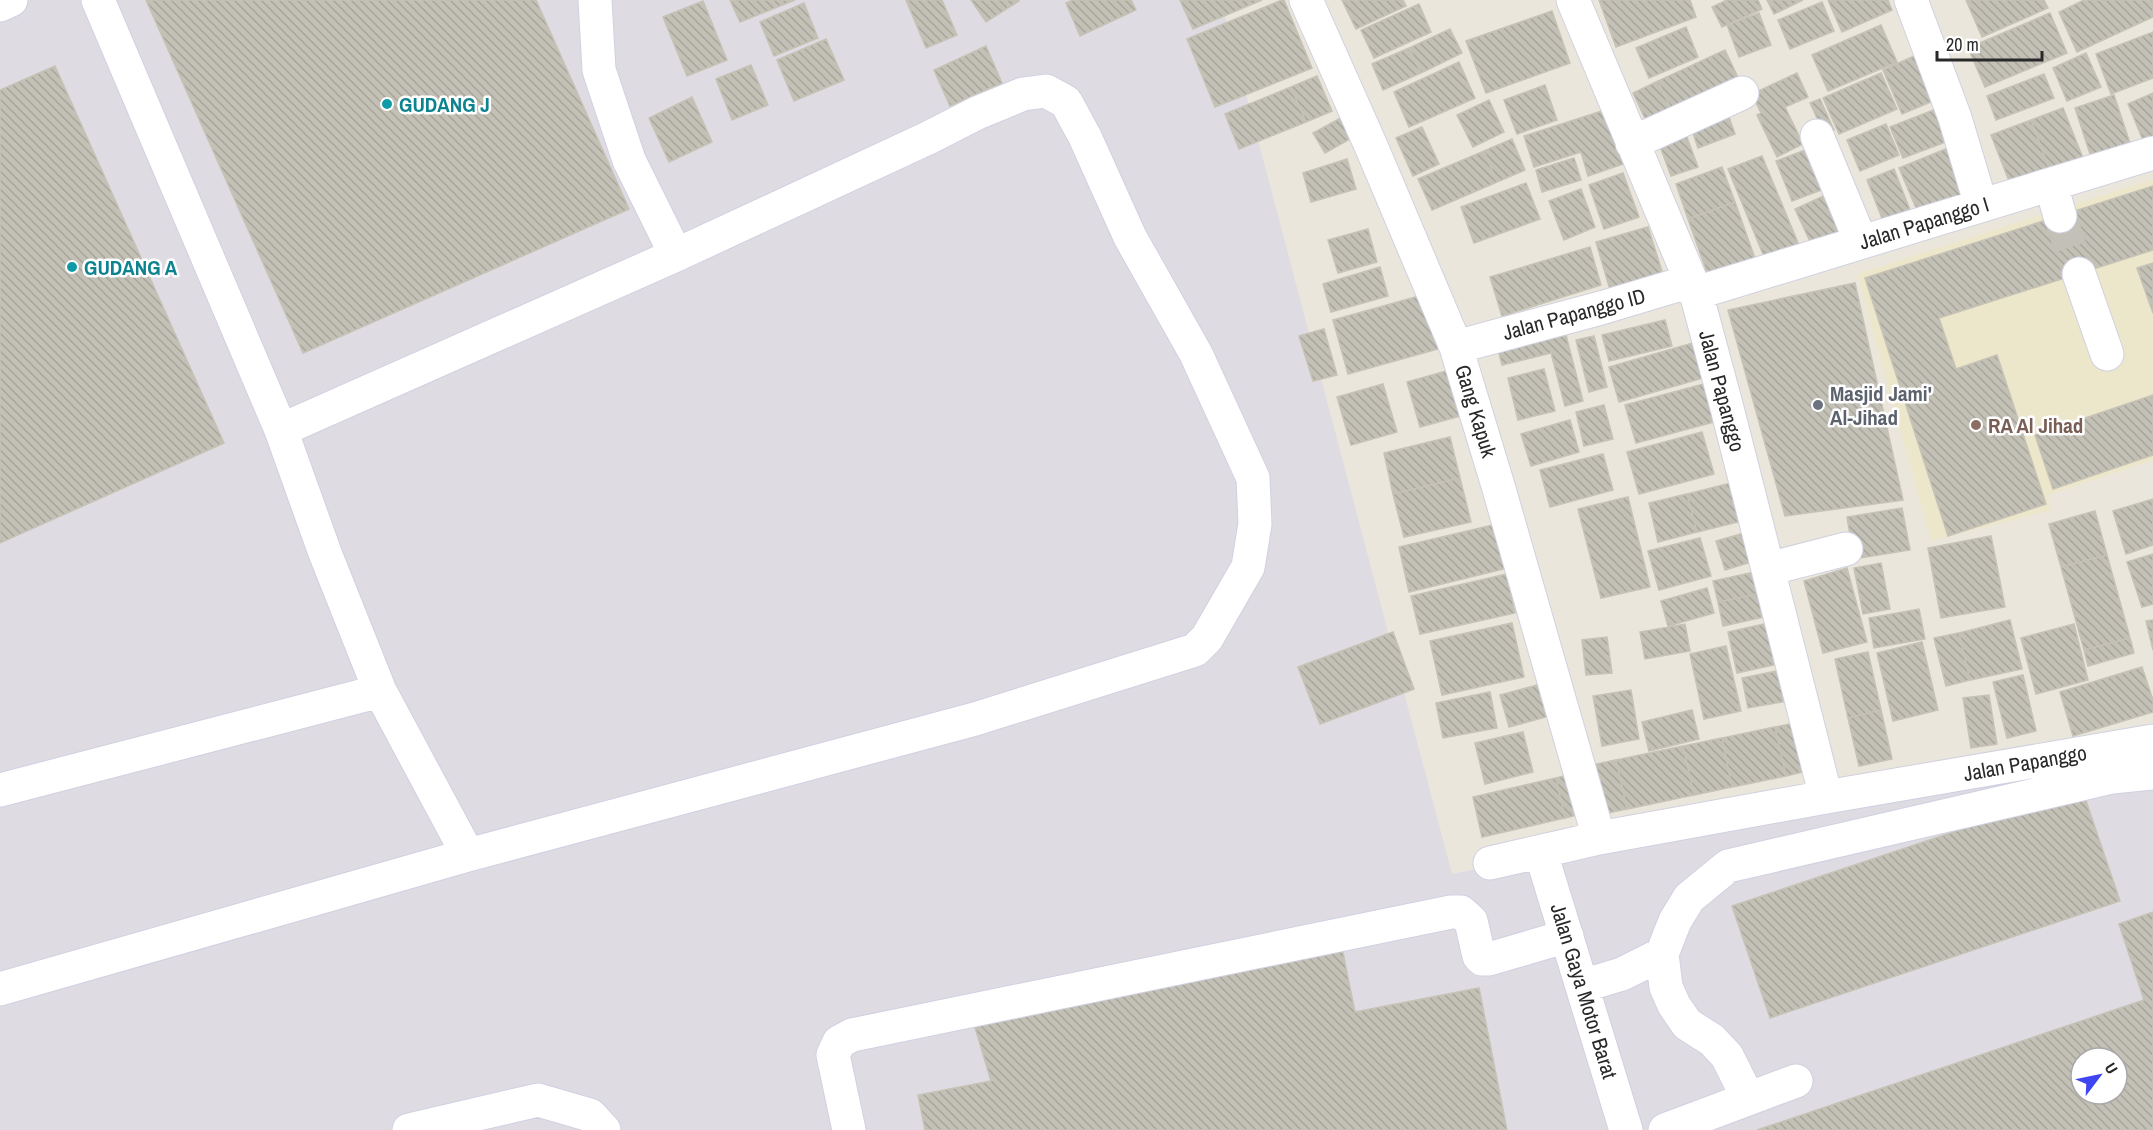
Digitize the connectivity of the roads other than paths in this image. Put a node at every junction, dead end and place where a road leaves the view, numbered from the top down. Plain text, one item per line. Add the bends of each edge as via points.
1 (11, 0) edge
2 (99, 0) edge
3 (595, 0) edge
4 (1306, 0) edge
5 (1573, 0) edge
6 (1911, 0) edge
7 (0, 5) edge
8 (1742, 93) dead end
9 (1817, 136) dead end
10 (1632, 143) junction
11 (2153, 153) edge
12 (2050, 185) junction
13 (1981, 205) junction
14 (2060, 216) tunnel mouth
15 (1861, 242) junction
16 (676, 255) junction
17 (2079, 274) tunnel mouth
18 (1693, 287) junction
19 (1456, 346) junction
20 (2107, 354) dead end
21 (281, 430) junction
22 (1846, 549) dead end
23 (1768, 569) junction
24 (380, 691) junction
25 (2153, 741) edge
26 (2153, 772) edge
27 (0, 790) edge
28 (1826, 797) junction
29 (1599, 838) junction
30 (1541, 852) junction
31 (468, 855) junction
32 (1490, 863) dead end
33 (1567, 936) junction
34 (1662, 954) junction
35 (1582, 986) junction
36 (0, 989) edge
37 (1796, 1081) dead end
38 (1748, 1098) junction
39 (1705, 1122) edge
40 (409, 1130) edge
41 (604, 1130) edge
42 (849, 1130) edge
43 (1626, 1130) edge
44 (1665, 1130) edge

1 - 7 street
2 - 21 street
3 - 16 street via 599,70 629,160
4 - 19 street, Gang Kapuk
5 - 10 street, Jalan Papanggo
6 - 13 street via 1955,118
8 - 10 street
9 - 15 street
10 - 18 street, Jalan Papanggo
11 - 12 street, Jalan Papanggo I
12 - 13 street, Jalan Papanggo I
12 - 14 street
13 - 15 street, Jalan Papanggo I
15 - 18 street, Jalan Papanggo I
16 - 21 street
16 - 31 street via 977,113 1023,94 1046,91 1066,102 1085,137 1130,237 1196,354 1253,478 1255,524 1248,567 1207,638 1195,650 975,718
17 - 20 street
18 - 19 street, Jalan Papanggo ID
18 - 23 street, Jalan Papanggo
19 - 29 street, Gang Kapuk
21 - 24 street
22 - 23 street
23 - 28 street, Jalan Papanggo
24 - 27 street
24 - 31 street
25 - 28 street, Jalan Papanggo
26 - 34 street via 2112,777 1728,866 1689,898
28 - 29 street, Jalan Papanggo
29 - 30 street, Jalan Papanggo
30 - 32 street, Jalan Papanggo
30 - 33 street, Jalan Gaya Motor Barat
31 - 36 street
33 - 35 street, Jalan Gaya Motor Barat
33 - 42 street via 1482,959 1471,921 1461,912 1451,912 852,1035 839,1042 833,1055
34 - 35 street via 1622,974
34 - 38 street via 1666,987 1674,1005 1687,1024 1712,1040 1727,1056
35 - 43 street, Jalan Gaya Motor Barat
37 - 38 street
38 - 39 street
39 - 44 street
40 - 41 street via 538,1100 590,1116

